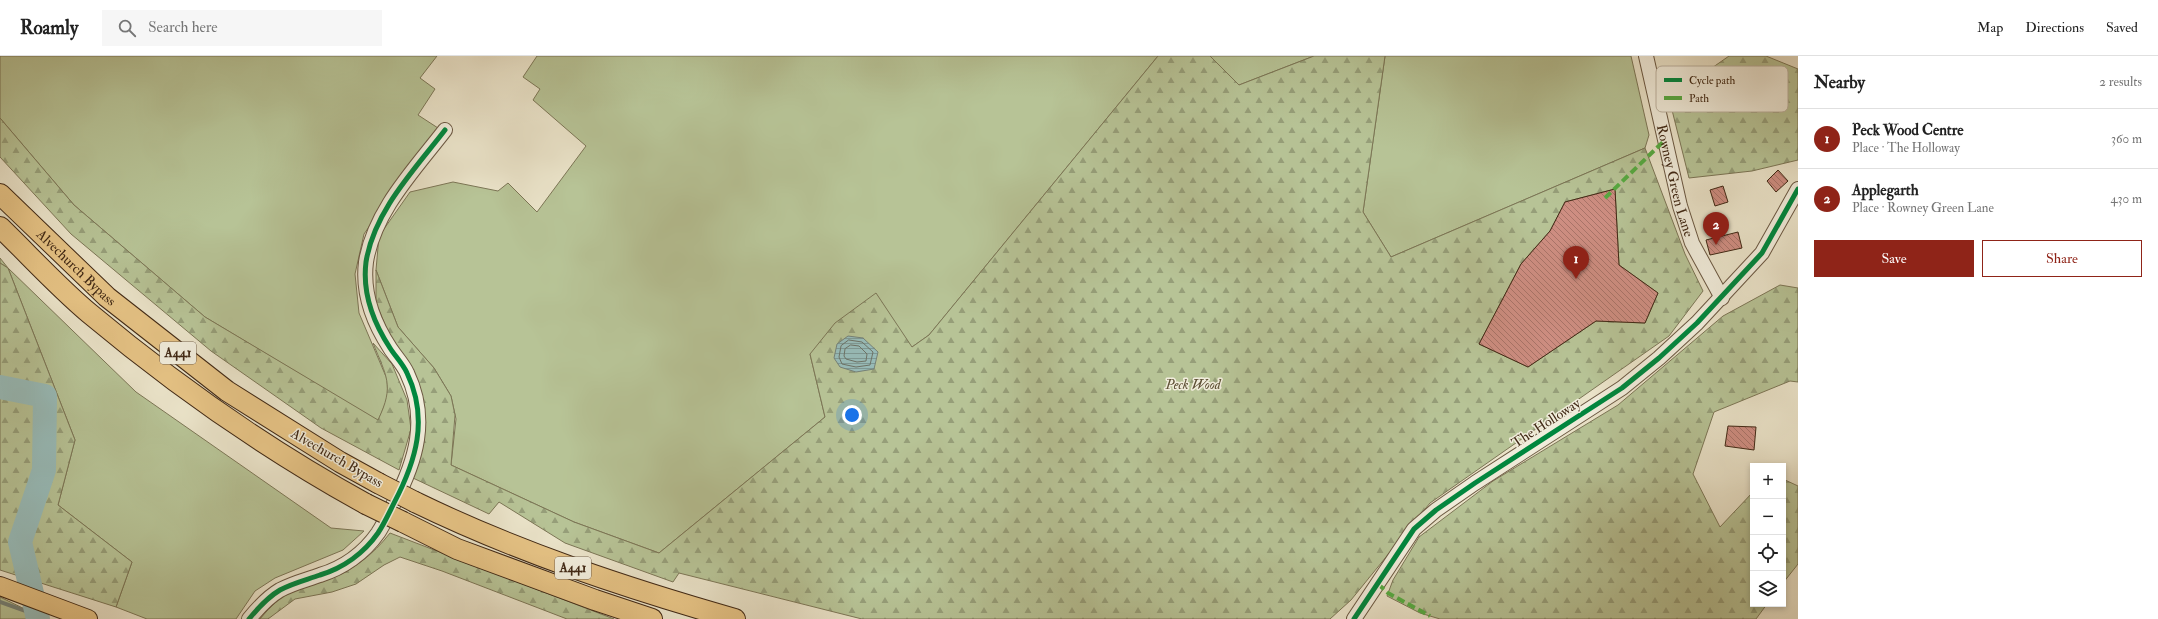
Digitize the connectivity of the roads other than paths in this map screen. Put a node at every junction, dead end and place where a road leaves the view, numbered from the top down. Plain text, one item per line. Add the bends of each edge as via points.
1 (1646, 56) edge
2 (1656, 100) edge
3 (1659, 112) edge
4 (445, 130) dead end
5 (1798, 189) edge
6 (0, 194) edge
7 (0, 227) edge
8 (1722, 298) junction
9 (2, 587) edge
10 (88, 619) edge
11 (249, 619) edge
12 (652, 619) edge
13 (735, 619) edge
14 (1354, 619) edge

1 - 2 street, Rowney Green Lane
3 - 8 street, Rowney Green Lane via 1680,206 1692,243
4 - 11 street via 390,203 376,230 366,263 367,298 372,314 379,331 406,372 415,393 419,428 409,475 378,532 362,551 331,571 279,590
5 - 8 street, The Holloway via 1762,253
6 - 13 highway, Alvechurch Bypass / A441, bridge via 107,298 227,391 340,462 472,530 604,580
7 - 12 highway, Alvechurch Bypass / A441, bridge via 89,313 215,411 326,482 458,549
8 - 14 street, The Holloway via 1659,358 1622,388 1475,482 1414,529
9 - 10 main road

